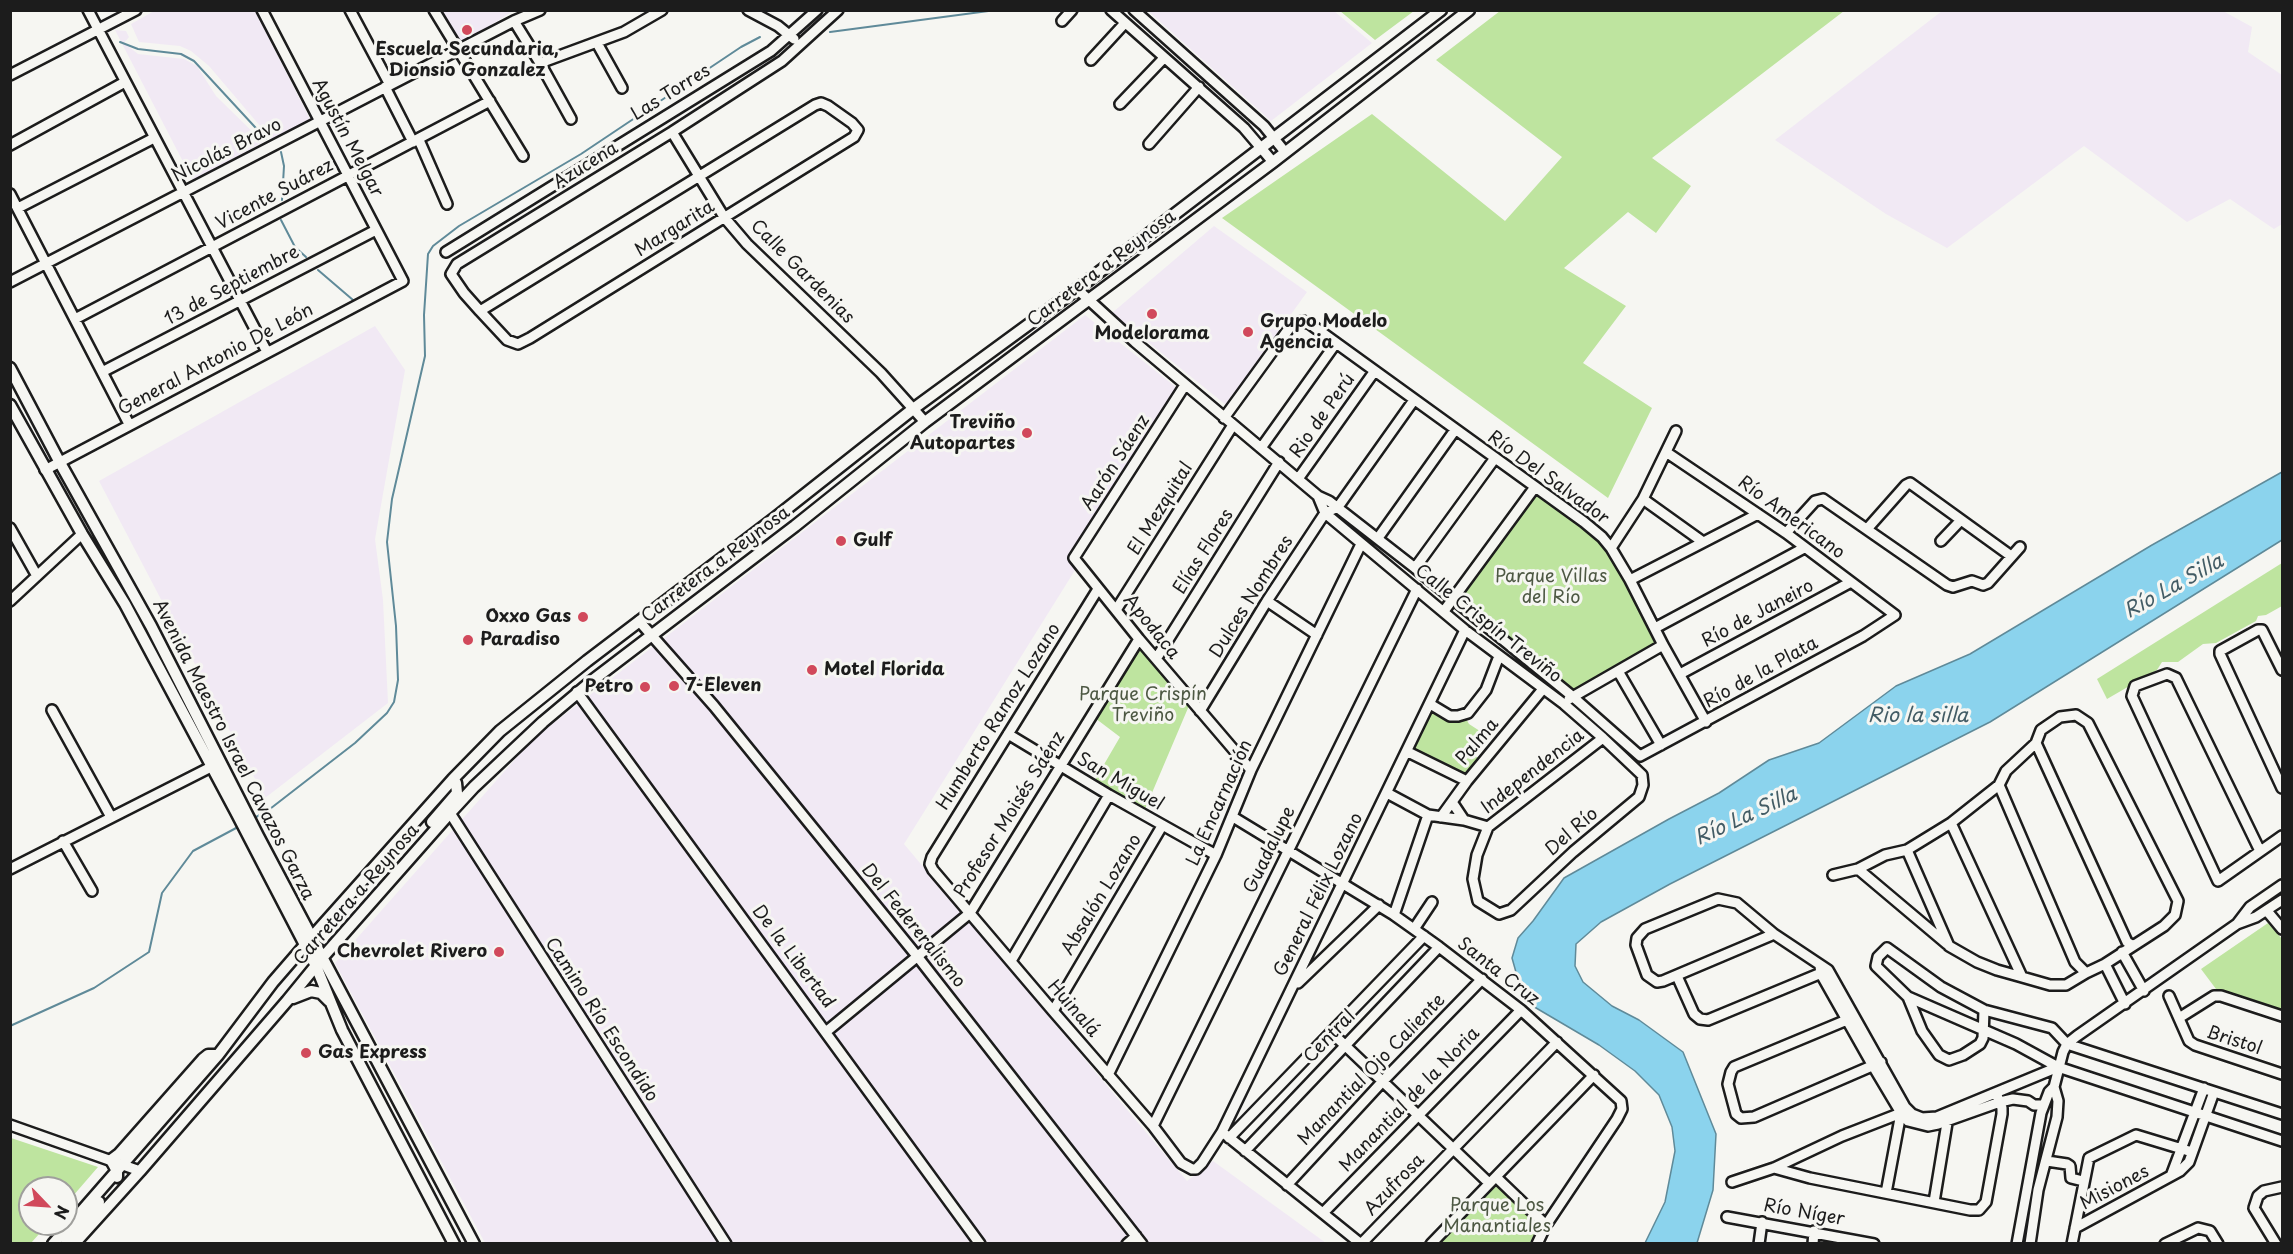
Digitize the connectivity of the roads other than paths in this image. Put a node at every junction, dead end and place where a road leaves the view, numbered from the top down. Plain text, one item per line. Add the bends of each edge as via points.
1 (88, 10) edge
2 (136, 10) edge
3 (262, 10) edge
4 (350, 10) edge
5 (434, 10) edge
6 (540, 10) edge
7 (663, 10) edge
8 (748, 10) edge
9 (817, 10) edge
10 (838, 10) edge
11 (1072, 10) edge
12 (1111, 10) edge
13 (1134, 10) edge
14 (1441, 10) edge
15 (1469, 10) edge
16 (514, 21) junction
17 (1062, 21) dead end
18 (1125, 23) junction
19 (98, 30) junction
20 (790, 36) junction
21 (597, 44) junction
22 (800, 45) junction
23 (459, 50) junction
24 (1164, 58) junction
25 (1091, 60) dead end
26 (540, 63) junction
27 (10, 75) edge
28 (725, 80) junction
29 (125, 82) junction
30 (387, 86) junction
31 (1199, 87) junction
32 (622, 88) dead end
33 (733, 93) junction
34 (490, 101) junction
35 (1120, 104) dead end
36 (571, 119) dead end
37 (320, 122) junction
38 (672, 132) junction
39 (154, 138) junction
40 (1275, 139) junction
41 (416, 141) junction
42 (1149, 144) dead end
43 (10, 145) edge
44 (1263, 148) junction
45 (1285, 152) junction
46 (523, 156) dead end
47 (1273, 162) junction
48 (348, 175) junction
49 (698, 176) junction
50 (183, 192) junction
51 (10, 194) edge
52 (447, 204) dead end
53 (18, 208) junction
54 (724, 217) junction
55 (376, 230) junction
56 (471, 237) junction
57 (211, 247) junction
58 (479, 251) junction
59 (446, 252) dead end
60 (47, 263) junction
61 (403, 280) joint
62 (10, 282) edge
63 (1077, 289) junction
64 (240, 301) junction
65 (1088, 301) junction
66 (480, 311) junction
67 (75, 320) junction
68 (507, 340) joint
69 (1336, 343) junction
70 (267, 352) junction
71 (10, 368) edge
72 (102, 372) junction
73 (1374, 372) junction
74 (1185, 385) junction
75 (1414, 400) junction
76 (10, 405) edge
77 (914, 409) junction
78 (1224, 418) junction
79 (925, 422) junction
80 (129, 424) junction
81 (1233, 426) junction
82 (1455, 430) junction
83 (1676, 431) dead end
84 (1261, 448) junction
85 (1666, 452) junction
86 (1495, 458) junction
87 (59, 461) junction
88 (1279, 462) junction
89 (45, 470) junction
90 (1298, 479) junction
91 (1535, 487) junction
92 (1318, 496) junction
93 (1642, 499) junction
94 (1338, 507) junction
95 (1325, 513) junction
96 (1758, 514) junction
97 (1961, 520) junction
98 (10, 528) edge
99 (1867, 529) junction
100 (1786, 533) junction
101 (82, 534) junction
102 (1378, 538) junction
103 (1941, 541) dead end
104 (1703, 542) junction
105 (1361, 544) junction
106 (2020, 547) dead end
107 (1611, 548) junction
108 (1804, 548) junction
109 (2012, 556) junction
110 (1074, 558) joint
111 (1415, 568) junction
112 (37, 576) junction
113 (1630, 580) junction
114 (1851, 582) junction
115 (1098, 589) junction
116 (1417, 589) junction
117 (1454, 599) junction
118 (1267, 601) junction
119 (10, 602) edge
120 (1116, 610) junction
121 (1444, 612) junction
122 (1895, 615) joint
123 (639, 621) junction
124 (1655, 628) junction
125 (1465, 630) junction
126 (1317, 634) junction
127 (652, 635) junction
128 (1139, 639) junction
129 (1663, 645) junction
130 (1499, 656) junction
131 (1156, 659) junction
132 (2283, 670) edge
133 (1618, 671) junction
134 (1680, 674) junction
135 (1543, 689) junction
136 (578, 692) junction
137 (1572, 696) junction
138 (1430, 704) junction
139 (1564, 704) junction
140 (52, 710) dead end
141 (1200, 711) junction
142 (1706, 722) junction
143 (1008, 734) junction
144 (1603, 738) junction
145 (2036, 743) junction
146 (1661, 745) junction
147 (1407, 752) junction
148 (1640, 756) joint
149 (1060, 766) junction
150 (211, 767) junction
151 (1251, 770) junction
152 (1642, 775) joint
153 (453, 779) junction
154 (1467, 781) junction
155 (1999, 785) junction
156 (2283, 788) edge
157 (1388, 793) junction
158 (1109, 795) junction
159 (1452, 802) junction
160 (240, 810) junction
161 (450, 813) junction
162 (1428, 815) junction
163 (111, 816) junction
164 (1233, 817) junction
165 (1441, 817) junction
166 (1464, 820) junction
167 (1951, 823) junction
168 (1162, 826) junction
169 (1488, 827) junction
170 (2283, 836) edge
171 (63, 841) junction
172 (1907, 850) junction
173 (1288, 851) junction
174 (2260, 851) junction
175 (1216, 855) junction
176 (930, 864) joint
177 (10, 869) edge
178 (1858, 869) junction
179 (1833, 875) dead end
180 (1342, 884) junction
181 (2283, 885) edge
182 (92, 891) dead end
183 (2282, 900) edge
184 (1432, 902) dead end
185 (1379, 905) junction
186 (1511, 910) joint
187 (2267, 911) junction
188 (970, 913) junction
189 (1394, 915) junction
190 (354, 921) junction
191 (2238, 924) junction
192 (1413, 929) junction
193 (2283, 929) edge
194 (1774, 934) junction
195 (1424, 936) junction
196 (308, 941) junction
197 (2132, 945) junction
198 (1949, 946) junction
199 (1439, 947) junction
200 (2122, 952) junction
201 (917, 956) junction
202 (1011, 961) junction
203 (319, 962) junction
204 (2105, 964) junction
205 (1823, 970) junction
206 (2086, 973) junction
207 (1677, 976) junction
208 (2022, 977) junction
209 (1482, 980) junction
210 (1293, 988) junction
211 (2144, 991) junction
212 (2169, 996) dead end
213 (1908, 997) junction
214 (287, 1001) junction
215 (330, 1001) junction
216 (2125, 1004) junction
217 (1984, 1010) junction
218 (1053, 1011) junction
219 (1521, 1011) junction
220 (2283, 1016) edge
221 (1851, 1018) junction
222 (2179, 1018) junction
223 (1983, 1031) junction
224 (827, 1032) junction
225 (1331, 1032) junction
226 (1557, 1042) junction
227 (2067, 1044) junction
228 (1344, 1045) junction
229 (218, 1054) junction
230 (1877, 1064) junction
231 (2058, 1067) junction
232 (2283, 1074) edge
233 (1108, 1075) junction
234 (1594, 1075) junction
235 (1382, 1082) junction
236 (2054, 1088) junction
237 (2204, 1088) junction
238 (2214, 1092) junction
239 (1998, 1097) junction
240 (2043, 1106) junction
241 (1903, 1110) junction
242 (2196, 1112) junction
243 (2283, 1114) edge
244 (2206, 1115) junction
245 (1417, 1116) junction
246 (1948, 1117) junction
247 (10, 1125) edge
248 (1153, 1126) junction
249 (1226, 1135) junction
250 (2283, 1141) edge
251 (1452, 1149) junction
252 (2187, 1150) junction
253 (1245, 1151) junction
254 (111, 1160) junction
255 (2047, 1161) junction
256 (120, 1168) junction
257 (1774, 1168) junction
258 (1196, 1170) joint
259 (140, 1171) junction
260 (1492, 1180) junction
261 (2083, 1180) junction
262 (1732, 1182) dead end
263 (1287, 1185) junction
264 (2283, 1187) edge
265 (1886, 1193) junction
266 (1934, 1202) junction
267 (1323, 1214) junction
268 (1727, 1217) dead end
269 (1762, 1222) junction
270 (1546, 1226) junction
271 (2075, 1228) junction
272 (1814, 1231) junction
273 (1139, 1240) edge
274 (1870, 1243) edge
275 (53, 1244) edge
276 (66, 1244) edge
277 (74, 1244) edge
278 (454, 1244) edge
279 (474, 1244) edge
280 (726, 1244) edge
281 (980, 1244) edge
282 (1126, 1244) edge
283 (1361, 1244) edge
284 (1431, 1244) edge
285 (1537, 1244) edge
286 (1759, 1244) edge
287 (1813, 1244) edge
288 (2017, 1244) edge
289 (2030, 1244) edge
290 (2072, 1244) edge
291 (2165, 1244) edge
292 (2217, 1244) edge
293 (2276, 1244) edge

1 - 19 street
2 - 19 street
3 - 37 street, Agustín Melgar
4 - 30 street
5 - 23 street
6 - 16 street, Nicolás Bravo
7 - 21 street
8 - 20 street
9 - 20 street, Las Torres
10 - 22 street
11 - 17 street
12 - 18 street
13 - 40 street
14 - 40 main road, Carretera a Reynosa
15 - 45 main road, Carretera a Reynosa
16 - 23 street, Nicolás Bravo
16 - 26 street
18 - 24 street
18 - 25 street
19 - 27 street
19 - 29 street
20 - 22 street
20 - 28 street, Las Torres
21 - 26 street
21 - 32 street
22 - 33 street, Azucena
23 - 30 street, Nicolás Bravo
23 - 34 street
24 - 31 street
24 - 35 street
26 - 36 street
28 - 33 street
28 - 56 street, Las Torres
29 - 39 street
29 - 43 street
30 - 37 street, Nicolás Bravo
30 - 41 street
31 - 42 street
31 - 44 street
33 - 38 street, Azucena
34 - 41 street, Vicente Suárez
34 - 46 street
37 - 48 street, Agustín Melgar
37 - 50 street, Nicolás Bravo
38 - 49 street, Calle Gardenias
38 - 58 street, Azucena
39 - 50 street
39 - 53 street
40 - 44 main road, Carretera a Reynosa
40 - 45 street
41 - 48 street, Vicente Suárez
41 - 52 street
44 - 47 street
44 - 63 main road, Carretera a Reynosa
45 - 47 main road, Carretera a Reynosa
47 - 65 main road, Carretera a Reynosa
48 - 55 street, Agustín Melgar
48 - 57 street, Vicente Suárez
49 - 54 street, Calle Gardenias
49 - 54 street, Margarita via 820,103 852,123 857,132 843,144
49 - 66 street
50 - 57 street
50 - 60 street, Nicolás Bravo
51 - 53 street
53 - 60 street
54 - 68 street, Margarita via 530,338 518,344
54 - 77 street, Calle Gardenias
55 - 61 street, Agustín Melgar
55 - 64 street, 13 de Septiembre
56 - 58 street
56 - 59 street, Las Torres
57 - 64 street
57 - 67 street, Vicente Suárez
58 - 66 street, Azucena via 457,264 451,274
60 - 62 street, Nicolás Bravo
60 - 67 street
61 - 70 street, General Antonio De León
63 - 65 street, Calle Crispín Treviño
63 - 77 main road, Carretera a Reynosa
64 - 70 street
64 - 72 street, 13 de Septiembre
65 - 74 street, Calle Crispín Treviño
65 - 79 main road, Carretera a Reynosa
66 - 68 street, Azucena
67 - 72 street
69 - 73 street, Río Del Salvador
69 - 78 street, Río Del Salvador via 1303,321 1293,323
69 - 84 street
70 - 80 street, General Antonio De León
71 - 87 main road, Avenida Maestro Israel Cavazos Garza
72 - 80 street
73 - 75 street, Río Del Salvador
73 - 90 street, Rio de Perú
74 - 78 street, Calle Crispín Treviño
74 - 110 street, Aarón Sáenz
75 - 82 street, Río Del Salvador
75 - 94 street
76 - 89 main road, Avenida Maestro Israel Cavazos Garza
77 - 79 street, Calle Gardenias
77 - 123 main road, Carretera a Reynosa
78 - 81 street, Calle Crispín Treviño
79 - 127 main road, Carretera a Reynosa
80 - 87 street, General Antonio De León
81 - 84 street, Calle Crispín Treviño
81 - 120 street, El Mezquital
82 - 86 street, Río Del Salvador
82 - 102 street
83 - 85 street
84 - 88 street, Calle Crispín Treviño
85 - 93 street
85 - 96 street, Río Americano
86 - 91 street, Río Del Salvador
86 - 111 street
87 - 89 street, General Antonio De León
87 - 160 main road, Avenida Maestro Israel Cavazos Garza via 151,626
88 - 90 street, Calle Crispín Treviño
88 - 131 street, Elías Flores
89 - 101 main road, Avenida Maestro Israel Cavazos Garza
90 - 92 street, Calle Crispín Treviño
91 - 107 street, Río Del Salvador via 1584,522
91 - 117 street
92 - 94 street, Calle Crispín Treviño
92 - 95 street, Calle Crispín Treviño
93 - 104 street
93 - 107 street
94 - 95 street
94 - 102 street, Calle Crispín Treviño
95 - 105 street, Calle Crispín Treviño
95 - 118 street, Dulces Nombres
96 - 100 street, Río Americano
96 - 104 street
97 - 99 street via 1910,483
97 - 103 street
97 - 109 street
98 - 112 street
99 - 100 street via 1819,499
99 - 109 street via 1953,587 1971,581 1988,583
100 - 108 street, Río Americano
101 - 112 street
101 - 150 main road, Avenida Maestro Israel Cavazos Garza via 125,604
102 - 111 street, Calle Crispín Treviño
104 - 113 street
105 - 116 street, Calle Crispín Treviño
105 - 126 street, La Encarnación
106 - 109 street
107 - 113 street, Río Del Salvador
108 - 114 street, Río Americano
108 - 124 street
110 - 115 street, Apodaca
111 - 117 street, Calle Crispín Treviño
112 - 119 street
113 - 124 street, Río Del Salvador
114 - 122 street, Río Americano
114 - 134 street, Río de Janeiro
115 - 120 street, Apodaca
115 - 143 street, Humberto Ramoz Lozano
116 - 121 street, Calle Crispín Treviño
116 - 173 street, Guadalupe
117 - 121 street
117 - 137 street, Calle Crispín Treviño
118 - 126 street
118 - 141 street, Dulces Nombres
120 - 128 street, Apodaca
121 - 125 street, Calle Crispín Treviño
122 - 142 street, Río de la Plata
123 - 127 street, Del Federeralismo
123 - 153 main road, Carretera a Reynosa via 506,726
124 - 129 street, Río Del Salvador
125 - 130 street, Calle Crispín Treviño
125 - 138 street, General Félix Lozano
126 - 151 street, La Encarnación
127 - 136 main road, Carretera a Reynosa
127 - 201 street, Del Federeralismo
128 - 131 street, Apodaca
128 - 149 street, Profesor Moisés Sáénz
129 - 133 street
129 - 134 street, Río Del Salvador
130 - 135 street, Calle Crispín Treviño
130 - 138 street via 1486,690 1468,713 1450,716
131 - 141 street, Apodaca
132 - 156 street via 2262,630 2220,651
133 - 137 street
133 - 146 street
134 - 142 street, Río Del Salvador
135 - 139 street, Calle Crispín Treviño
135 - 154 street, Palma
136 - 161 main road, Carretera a Reynosa via 513,749
136 - 224 street, De la Libertad
137 - 139 street
137 - 148 street, Calle Crispín Treviño
138 - 147 street, General Félix Lozano
139 - 144 street, Calle Crispín Treviño
140 - 163 street
141 - 151 street, Apodaca
142 - 146 street, Río de la Plata
143 - 149 street, San Miguel
143 - 176 street, Humberto Ramoz Lozano
144 - 152 street, Calle Crispín Treviño
144 - 169 street, Independencia
145 - 155 street via 2006,771
145 - 197 street via 2127,942
145 - 197 street via 2041,730 2060,717 2076,715 2088,723 2178,901 2175,915 2164,926
146 - 148 street, Río de la Plata
147 - 154 street
147 - 157 street, General Félix Lozano
149 - 158 street, San Miguel
149 - 188 street, Profesor Moisés Sáénz
150 - 160 main road, Avenida Maestro Israel Cavazos Garza
150 - 163 street
151 - 164 street, La Encarnación
152 - 186 street, Del Río via 1639,797
153 - 190 main road via 457,788 454,796 364,902
153 - 196 main road, Carretera a Reynosa
154 - 159 street, Palma
155 - 167 street
155 - 206 street via 2075,962
157 - 162 street
157 - 180 street, General Félix Lozano
158 - 168 street, San Miguel
158 - 202 street
159 - 165 street, Palma
159 - 166 street
160 - 196 main road, Avenida Maestro Israel Cavazos Garza
161 - 190 main road, Carretera a Reynosa
161 - 280 street, Camino Río Escondido
162 - 165 street
162 - 189 street
163 - 171 street
164 - 173 street, Santa Cruz
164 - 175 street, La Encarnación
165 - 166 street
166 - 169 street
167 - 172 street
167 - 208 street
168 - 175 street, San Miguel
168 - 218 street, Absalón Lozano
169 - 186 street, Independencia via 1474,870 1475,894 1478,901 1494,912 1503,914
170 - 174 street
171 - 177 street
171 - 182 street
172 - 178 street
172 - 198 street
173 - 180 street, Santa Cruz
173 - 248 street, Guadalupe
174 - 174 street via 2176,678 2168,674 2135,686 2132,696 2218,881
175 - 233 street, La Encarnación
176 - 188 street, Huinalá
178 - 179 street
178 - 198 street
180 - 185 street, Santa Cruz
180 - 210 street, General Félix Lozano
181 - 191 street via 2250,907
183 - 187 street
184 - 192 street
185 - 189 street, Santa Cruz
185 - 210 street
187 - 191 street
187 - 193 street
188 - 201 street, Profesor Moisés Sáénz
188 - 202 street, Huinalá
189 - 192 street, Santa Cruz
190 - 203 main road, Carretera a Reynosa
191 - 211 street
192 - 195 street, Santa Cruz
194 - 205 street
194 - 207 street
194 - 207 street via 1737,903 1718,899 1640,933 1636,945 1651,979 1657,982
195 - 199 street, Santa Cruz
195 - 225 street, Central
196 - 203 main road, Avenida Maestro Israel Cavazos Garza
196 - 229 main road, Carretera a Reynosa
197 - 200 street
198 - 208 street via 1977,962
199 - 209 street, Santa Cruz
199 - 228 street, Central
200 - 204 street
200 - 211 street
201 - 224 street, Profesor Moisés Sáénz
201 - 273 street, Del Federeralismo
202 - 218 street, Huinalá
203 - 214 main road, Carretera a Reynosa
203 - 215 main road, Avenida Maestro Israel Cavazos Garza
203 - 279 main road, Avenida Maestro Israel Cavazos Garza
204 - 206 street
204 - 216 street
205 - 207 street via 1708,1020 1694,1014
205 - 221 street
206 - 208 street via 2066,985
209 - 219 street, Santa Cruz
209 - 235 street, Manantial Ojo Caliente
210 - 249 street, General Félix Lozano
211 - 216 street
212 - 222 street, Bristol
213 - 217 street via 1876,966 1887,948 1941,987
213 - 223 street
213 - 223 street via 1922,1031 1939,1055 1949,1060 1980,1044
214 - 215 main road via 311,990
214 - 259 main road, Carretera a Reynosa
215 - 278 main road, Avenida Maestro Israel Cavazos Garza
216 - 227 street
217 - 223 street
217 - 227 street via 2052,1028
218 - 233 street, Huinalá
219 - 226 street, Santa Cruz
219 - 245 street, Manantial de la Noria
220 - 222 street via 2214,996
221 - 230 street
221 - 230 street via 1734,1067 1728,1084 1736,1114 1754,1117
222 - 232 street, Bristol via 2195,1046
223 - 231 street
224 - 281 street, De la Libertad
225 - 228 street
225 - 249 street, Central
226 - 234 street, Santa Cruz
226 - 251 street, Azufrosa
227 - 231 street
227 - 237 street
228 - 235 street
228 - 253 street, Central
229 - 254 main road via 203,1059
229 - 256 main road, Carretera a Reynosa
230 - 241 street
231 - 236 street
231 - 239 street
231 - 242 street
233 - 248 street, Huinalá
234 - 260 street
234 - 270 street, Santa Cruz via 1621,1101 1622,1109
235 - 245 street
235 - 263 street, Manantial Ojo Caliente
236 - 240 street
236 - 255 street via 2058,1108
237 - 238 street
237 - 242 street, Misiones
238 - 243 street
238 - 244 street, Misiones
239 - 240 street
239 - 246 street
239 - 266 street via 2002,1114 1985,1205 1970,1210
240 - 288 street
241 - 246 street via 1908,1120 1918,1125 1928,1126
241 - 257 street
241 - 265 street
242 - 244 street
242 - 252 street, Misiones
244 - 250 street
244 - 252 street, Misiones
245 - 251 street
245 - 267 street, Manantial de la Noria
246 - 266 street
247 - 254 street
248 - 258 street, Huinalá via 1181,1163
249 - 253 street
249 - 258 street, General Félix Lozano
251 - 260 street
251 - 283 street, Azufrosa
252 - 261 street via 2136,1135 2089,1158
252 - 271 street, Misiones via 2171,1177
253 - 263 street
254 - 256 main road
255 - 261 street via 2067,1164 2071,1178
255 - 289 street
256 - 259 street
256 - 275 main road, Carretera a Reynosa
256 - 276 main road via 113,1184
257 - 262 street
257 - 265 street
259 - 277 main road, Carretera a Reynosa
260 - 270 street
260 - 284 street
261 - 271 street
263 - 267 street
264 - 293 street via 2264,1191 2254,1208
265 - 266 street
267 - 283 street
268 - 269 street, Río Níger
269 - 272 street, Río Níger
269 - 286 street
270 - 285 street
271 - 290 street
272 - 274 street, Río Níger
272 - 287 street
273 - 282 street
291 - 292 street via 2198,1228 2210,1231

